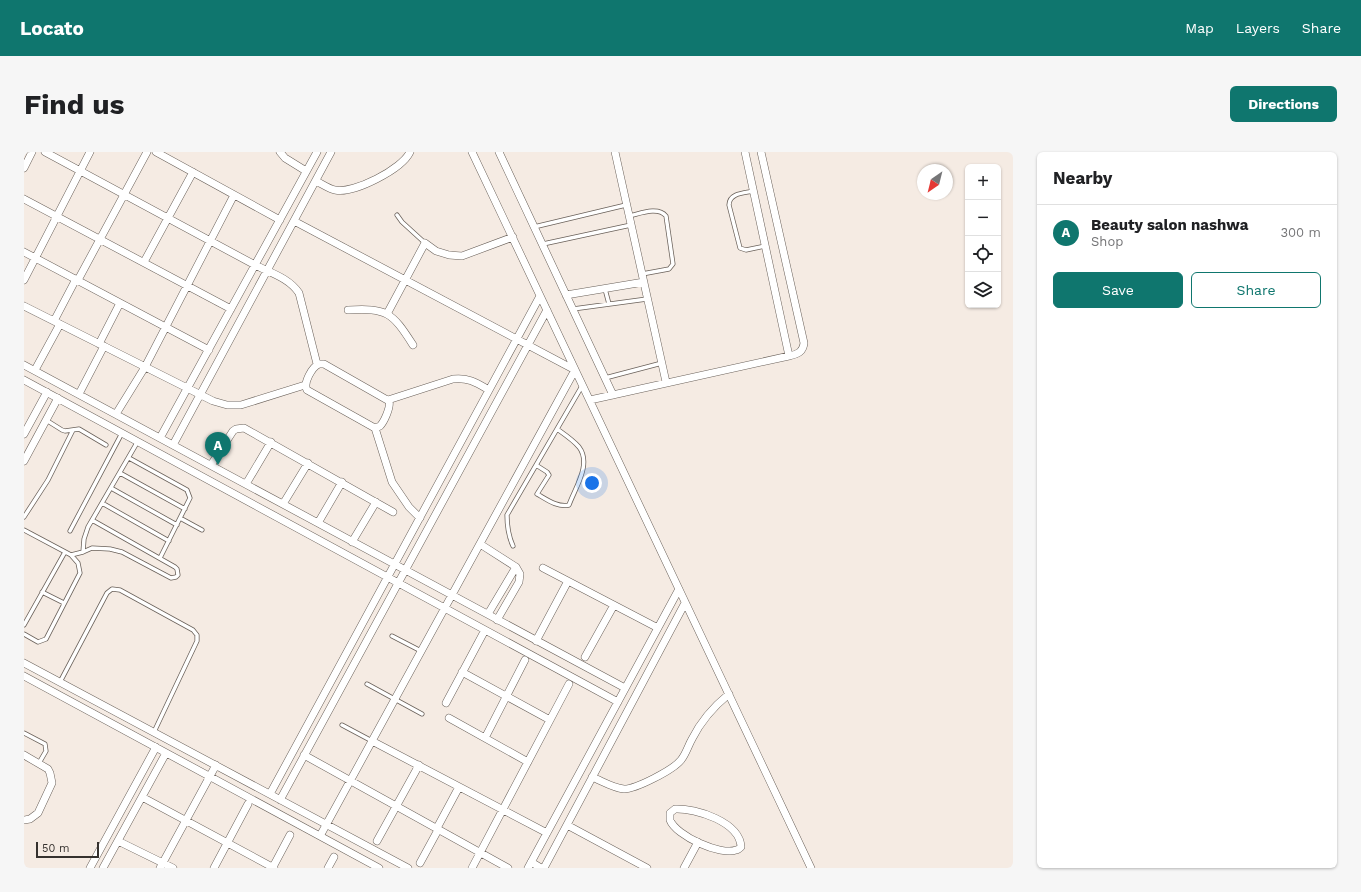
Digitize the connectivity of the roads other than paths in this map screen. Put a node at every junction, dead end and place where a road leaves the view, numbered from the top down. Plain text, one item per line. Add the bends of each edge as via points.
1 (32, 152) edge
2 (45, 152) edge
3 (90, 152) edge
4 (147, 152) edge
5 (156, 152) edge
6 (280, 152) edge
7 (317, 152) edge
8 (331, 152) edge
9 (410, 152) edge
10 (472, 152) edge
11 (499, 152) edge
12 (615, 152) edge
13 (745, 152) edge
14 (761, 152) edge
15 (169, 155) edge
16 (24, 168) edge
17 (80, 171) junction
18 (193, 172) junction
19 (306, 172) junction
20 (316, 181) junction
21 (754, 191) junction
22 (124, 195) junction
23 (234, 195) junction
24 (24, 198) edge
25 (626, 205) junction
26 (397, 214) dead end
27 (57, 216) junction
28 (629, 216) junction
29 (168, 218) junction
30 (280, 220) junction
31 (294, 221) junction
32 (631, 225) junction
33 (534, 227) junction
34 (513, 237) junction
35 (100, 239) junction
36 (210, 241) junction
37 (425, 243) junction
38 (542, 244) junction
39 (765, 246) junction
40 (24, 252) edge
41 (36, 258) junction
42 (144, 262) junction
43 (255, 265) junction
44 (267, 271) junction
45 (642, 274) junction
46 (24, 280) edge
47 (77, 280) junction
48 (405, 280) junction
49 (644, 282) junction
50 (187, 286) junction
51 (605, 289) junction
52 (239, 294) junction
53 (566, 295) junction
54 (540, 296) junction
55 (648, 298) junction
56 (251, 300) junction
57 (120, 303) junction
58 (609, 304) junction
59 (24, 306) edge
60 (231, 309) junction
61 (348, 310) dead end
62 (547, 310) junction
63 (573, 310) junction
64 (387, 314) junction
65 (57, 322) junction
66 (166, 327) junction
67 (517, 339) junction
68 (527, 344) junction
69 (101, 345) junction
70 (413, 345) dead end
71 (209, 350) junction
72 (789, 356) junction
73 (662, 363) junction
74 (317, 364) junction
75 (24, 365) edge
76 (145, 367) junction
77 (35, 370) junction
78 (575, 370) junction
79 (605, 378) junction
80 (24, 380) edge
81 (666, 382) junction
82 (305, 385) junction
83 (582, 385) junction
84 (188, 388) junction
85 (489, 390) junction
86 (47, 392) junction
87 (79, 394) junction
88 (200, 395) junction
89 (613, 395) junction
90 (58, 398) junction
91 (388, 400) junction
92 (590, 400) junction
93 (116, 414) junction
94 (46, 420) junction
95 (128, 420) junction
96 (375, 428) junction
97 (557, 429) junction
98 (73, 430) junction
99 (122, 433) junction
100 (24, 434) edge
101 (160, 438) junction
102 (461, 441) junction
103 (138, 442) junction
104 (271, 442) junction
105 (106, 445) dead end
106 (173, 445) junction
107 (472, 446) junction
108 (129, 458) junction
109 (24, 461) edge
110 (308, 463) junction
111 (211, 465) junction
112 (536, 465) junction
113 (120, 473) junction
114 (342, 482) junction
115 (246, 484) junction
116 (111, 488) junction
117 (264, 494) junction
118 (376, 502) junction
119 (102, 504) junction
120 (283, 504) junction
121 (258, 507) junction
122 (185, 509) junction
123 (393, 512) dead end
124 (24, 518) edge
125 (180, 518) junction
126 (420, 518) junction
127 (92, 520) junction
128 (318, 523) junction
129 (177, 525) junction
130 (24, 530) edge
131 (202, 530) dead end
132 (70, 531) dead end
133 (169, 541) junction
134 (352, 542) junction
135 (480, 544) junction
136 (513, 546) dead end
137 (65, 552) junction
138 (83, 552) junction
139 (71, 555) junction
140 (160, 558) junction
141 (395, 564) junction
142 (516, 567) junction
143 (544, 568) dead end
144 (405, 570) junction
145 (388, 577) junction
146 (568, 581) junction
147 (398, 582) junction
148 (679, 589) junction
149 (42, 592) junction
150 (452, 595) junction
151 (64, 603) junction
152 (685, 603) junction
153 (614, 605) junction
154 (445, 608) junction
155 (488, 614) junction
156 (497, 620) junction
157 (24, 625) edge
158 (658, 628) junction
159 (486, 630) junction
160 (24, 634) edge
161 (392, 636) dead end
162 (536, 641) junction
163 (421, 651) junction
164 (585, 658) dead end
165 (525, 660) dead end
166 (24, 663) edge
167 (462, 672) junction
168 (24, 676) edge
169 (61, 683) junction
170 (367, 684) dead end
171 (569, 684) dead end
172 (625, 688) junction
173 (57, 694) junction
174 (728, 694) junction
175 (506, 696) junction
176 (395, 699) junction
177 (618, 702) junction
178 (446, 703) dead end
179 (422, 714) dead end
180 (449, 718) dead end
181 (550, 720) junction
182 (342, 725) dead end
183 (154, 732) junction
184 (601, 732) junction
185 (24, 733) edge
186 (485, 738) junction
187 (613, 739) junction
188 (372, 741) junction
189 (156, 747) junction
190 (166, 753) junction
191 (24, 755) edge
192 (304, 756) junction
193 (528, 762) junction
194 (39, 763) junction
195 (418, 765) junction
196 (216, 766) junction
197 (210, 777) junction
198 (592, 777) junction
199 (350, 781) junction
200 (459, 787) junction
201 (270, 794) junction
202 (142, 797) junction
203 (280, 800) junction
204 (248, 804) dead end
205 (396, 806) junction
206 (502, 810) junction
207 (24, 820) edge
208 (186, 820) junction
209 (327, 825) junction
210 (567, 825) junction
211 (438, 829) junction
212 (547, 833) junction
213 (290, 835) dead end
214 (320, 836) junction
215 (118, 841) junction
216 (377, 841) dead end
217 (698, 842) junction
218 (227, 843) junction
219 (480, 852) junction
220 (334, 857) dead end
221 (420, 863) dead end
222 (162, 865) edge
223 (529, 865) edge
224 (90, 868) edge
225 (103, 868) edge
226 (173, 868) edge
227 (214, 868) edge
228 (274, 868) edge
229 (328, 868) edge
230 (379, 868) edge
231 (408, 868) edge
232 (472, 868) edge
233 (508, 868) edge
234 (540, 868) edge
235 (544, 868) edge
236 (647, 868) edge
237 (684, 868) edge
238 (811, 868) edge

1 - 16 street
2 - 17 street
3 - 17 street
4 - 22 street
5 - 15 street
6 - 19 street
7 - 19 street
8 - 20 street
9 - 20 street via 397,167 359,187 335,190
10 - 34 street
11 - 33 street
12 - 25 street
13 - 21 street
14 - 72 street via 804,343 800,353
15 - 18 street
17 - 22 street
17 - 27 street
18 - 23 street
18 - 29 street
19 - 30 street
20 - 31 street
21 - 39 street
21 - 39 lane via 733,196 729,205 740,248 746,250
22 - 29 street
22 - 35 street
23 - 30 street
23 - 36 street
24 - 27 street
25 - 28 street
25 - 33 lane
26 - 37 lane
27 - 35 street
27 - 41 street
28 - 32 street
28 - 45 lane via 657,210 666,216 673,264 669,269
29 - 36 street
29 - 42 street
30 - 43 street
31 - 44 street
31 - 48 street
32 - 38 lane
32 - 45 street
33 - 38 street
34 - 37 street via 462,256 436,251
34 - 54 street
35 - 42 street
35 - 47 street
36 - 43 street
36 - 50 street
37 - 48 street
38 - 53 street
39 - 72 street
40 - 41 street
41 - 46 street
41 - 47 street
42 - 50 street
43 - 44 street
43 - 52 street
44 - 56 street
44 - 74 street via 289,282 299,294
45 - 49 street
47 - 57 street
47 - 65 street
48 - 64 street
48 - 67 street
49 - 51 street
49 - 55 street
50 - 60 street
50 - 66 street
51 - 53 street
51 - 58 lane
52 - 56 street
52 - 60 street
53 - 63 street
54 - 62 street
54 - 67 street
55 - 58 lane
55 - 73 street
56 - 88 street
57 - 66 street
57 - 69 street
58 - 63 lane
59 - 65 street
60 - 71 street
61 - 64 street via 375,310
62 - 68 street
62 - 78 street
63 - 79 street
64 - 70 street via 397,322
65 - 69 street
65 - 77 street
66 - 71 street
66 - 76 street
67 - 68 street
67 - 85 street
68 - 78 street
68 - 107 street
69 - 76 street
69 - 87 street
71 - 84 street
72 - 81 street
73 - 79 lane
73 - 81 street
74 - 82 street
74 - 91 street via 324,364
75 - 77 street
76 - 84 street
76 - 93 street
77 - 87 street
78 - 83 street
78 - 135 street
79 - 89 street
80 - 86 street
81 - 89 street
82 - 88 street via 241,405 220,403
82 - 96 street via 308,391
83 - 92 street
83 - 97 lane
84 - 88 street
84 - 101 street
85 - 91 street via 473,381 453,378
85 - 102 street
86 - 90 street
86 - 100 street
87 - 93 street
88 - 106 street
89 - 92 street
90 - 94 street
90 - 99 street
91 - 96 street via 390,407 380,425
92 - 148 street
93 - 95 street
94 - 98 lane via 62,430
94 - 109 street
95 - 99 street
95 - 101 street
96 - 126 street via 392,482
97 - 112 lane
97 - 112 lane via 578,446 584,459 584,467 569,505 559,506 537,494 549,475
98 - 105 lane via 80,430
98 - 124 lane via 48,480
99 - 103 street
99 - 132 lane
101 - 106 street
102 - 107 street
102 - 126 street
103 - 108 lane
103 - 121 street
104 - 110 street
104 - 111 street via 248,429 236,429
104 - 115 street
106 - 111 street
107 - 144 street
108 - 113 lane
108 - 122 lane via 187,490 190,498
110 - 114 street
110 - 120 street
111 - 115 street
112 - 136 lane via 507,516
113 - 116 lane
113 - 122 lane
114 - 118 street
114 - 128 street
115 - 117 street
116 - 119 lane
116 - 129 lane
117 - 120 street
117 - 121 street
118 - 123 street
118 - 134 street
119 - 127 lane
119 - 133 lane
120 - 128 street
121 - 145 street
122 - 125 lane
125 - 129 lane
125 - 131 lane
126 - 141 street
127 - 138 lane via 84,539
127 - 140 lane
128 - 134 street
129 - 133 lane
130 - 137 lane
133 - 140 lane
134 - 141 street
135 - 142 street
135 - 150 street
137 - 139 lane
137 - 149 lane
138 - 139 lane
138 - 140 lane via 92,548 110,548 170,578 176,577 177,569
139 - 151 lane via 78,563 80,573
141 - 144 street
141 - 145 street
142 - 155 street
142 - 156 street via 520,574 519,582
143 - 146 street
144 - 147 street
144 - 150 street
145 - 147 street
145 - 201 street
146 - 153 street
146 - 162 street
147 - 154 street
147 - 192 street
148 - 152 street
148 - 158 street
149 - 151 lane
149 - 157 lane
150 - 154 street
150 - 155 street
151 - 160 lane via 44,641 38,642
152 - 174 street
152 - 187 street
153 - 158 street
153 - 164 street
154 - 159 street
154 - 163 street
155 - 156 street
156 - 162 street
158 - 172 street
159 - 167 street
159 - 177 street
161 - 163 lane
162 - 172 street
163 - 176 street
165 - 175 street
166 - 169 street
167 - 175 street
167 - 178 street
168 - 173 street
169 - 173 street
169 - 183 street
169 - 183 lane via 107,593 112,589 120,590 193,630 196,635 197,641
170 - 176 lane
171 - 181 street
172 - 177 street
173 - 189 street
174 - 198 street via 712,708 691,740 687,751 672,769 624,789
174 - 238 street
175 - 181 street
175 - 186 street
176 - 179 lane
176 - 188 street
177 - 184 street
180 - 186 street
181 - 193 street
182 - 188 lane
183 - 196 street
184 - 187 street
184 - 212 street
185 - 194 lane via 44,744 46,751
186 - 193 street
187 - 198 street
188 - 195 street
188 - 199 street
189 - 190 street
189 - 224 street
190 - 197 street
190 - 202 street
191 - 194 street
192 - 199 street
192 - 203 street
193 - 206 street
194 - 207 street via 48,769 52,783 38,813
195 - 200 street
195 - 205 street
196 - 197 street
196 - 201 street
197 - 208 street
197 - 214 street
198 - 210 street
199 - 205 street
199 - 209 street
200 - 206 street
200 - 211 street
201 - 203 street
202 - 208 street
202 - 215 street
203 - 209 street
204 - 218 street
205 - 211 street
205 - 216 street
206 - 212 street
206 - 219 street
208 - 218 street
208 - 222 street
209 - 214 street
209 - 231 street
210 - 235 street
210 - 236 street
211 - 219 street
211 - 221 street
212 - 223 street
213 - 228 street
214 - 230 street
215 - 222 street
215 - 225 street
217 - 217 street via 727,851 742,847 741,840 735,832 712,816 685,809 670,813 670,820 676,828
217 - 237 street
218 - 227 street
218 - 228 street
219 - 232 street
219 - 233 street
220 - 229 street
222 - 226 street
223 - 234 street

